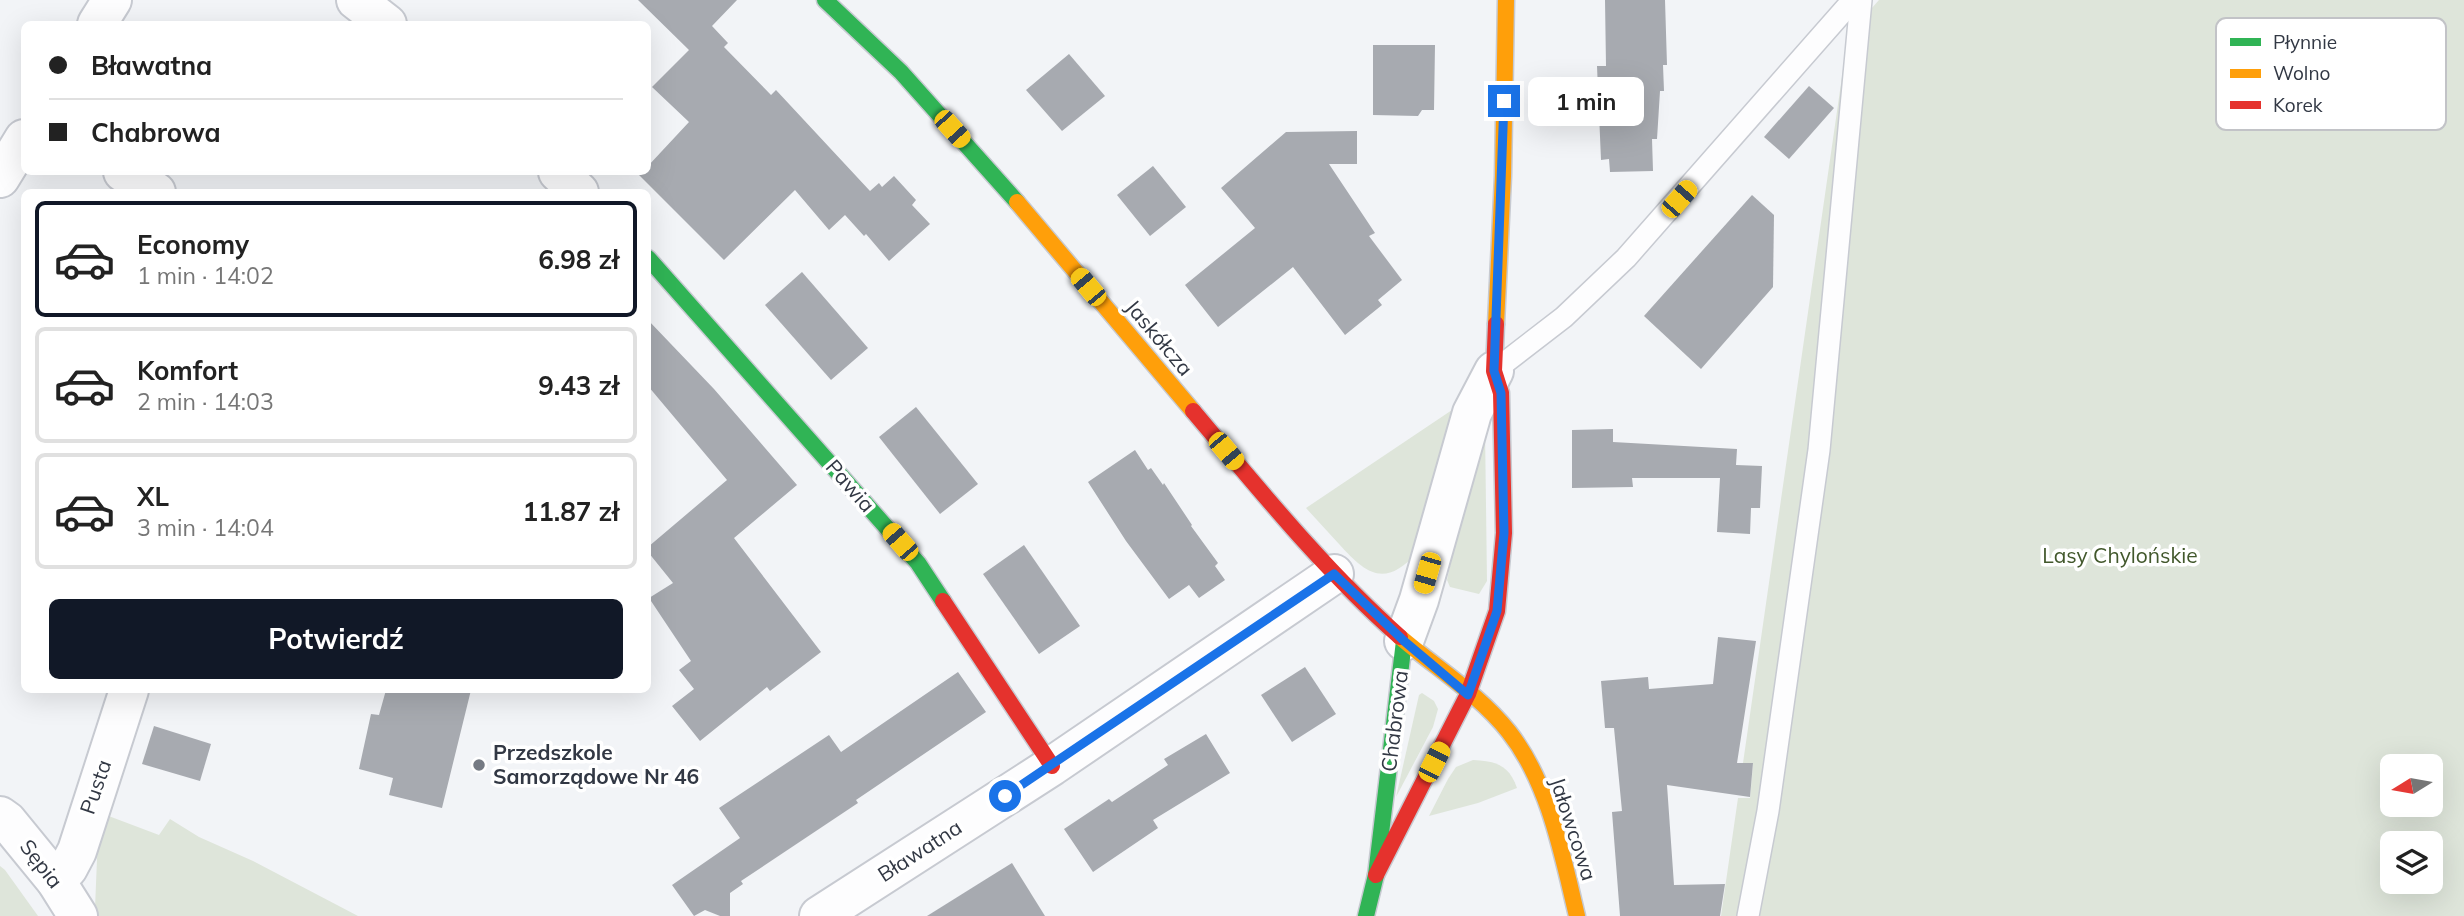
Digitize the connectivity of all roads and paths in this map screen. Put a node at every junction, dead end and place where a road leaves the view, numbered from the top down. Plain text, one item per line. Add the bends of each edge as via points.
1 (112, 0) edge
2 (356, 0) edge
3 (825, 0) edge
4 (1506, 0) edge
5 (1853, 0) edge
6 (1861, 0) edge
7 (99, 21) edge
8 (383, 21) edge
9 (21, 144) edge
10 (128, 175) edge
11 (561, 175) edge
12 (0, 178) edge
13 (151, 189) edge
14 (576, 189) edge
15 (651, 261) edge
16 (1494, 371) junction
17 (1334, 574) junction
18 (1404, 641) junction
19 (128, 693) edge
20 (1468, 695) junction
21 (1052, 766) junction
22 (0, 816) edge
23 (1377, 875) junction
24 (56, 881) junction
25 (78, 916) edge
26 (819, 916) edge
27 (1367, 916) edge
28 (1577, 916) edge
29 (1748, 916) edge

1 - 7 street
2 - 8 street
3 - 17 street, Jaskółcza via 901,72 1020,205
4 - 16 street, Chabrowa
5 - 16 lane via 1626,258 1564,317
6 - 29 lane via 1819,450 1768,811
9 - 12 street
10 - 13 street
11 - 14 street
15 - 21 street, Pawia via 918,563
16 - 18 street, Chabrowa via 1472,413
16 - 20 street, Chabrowa via 1501,393 1504,533 1497,611
17 - 18 street, Jaskółcza
17 - 21 street, Bławatna
18 - 20 street, Jaskółcza
18 - 23 street, Chabrowa
19 - 24 street, Pusta via 76,851
20 - 23 street, Chabrowa
20 - 28 street, Jałowcowa via 1518,745 1540,787
21 - 26 street, Bławatna
22 - 24 street, Sępia
23 - 27 street, Chabrowa
24 - 25 street, Sępia

